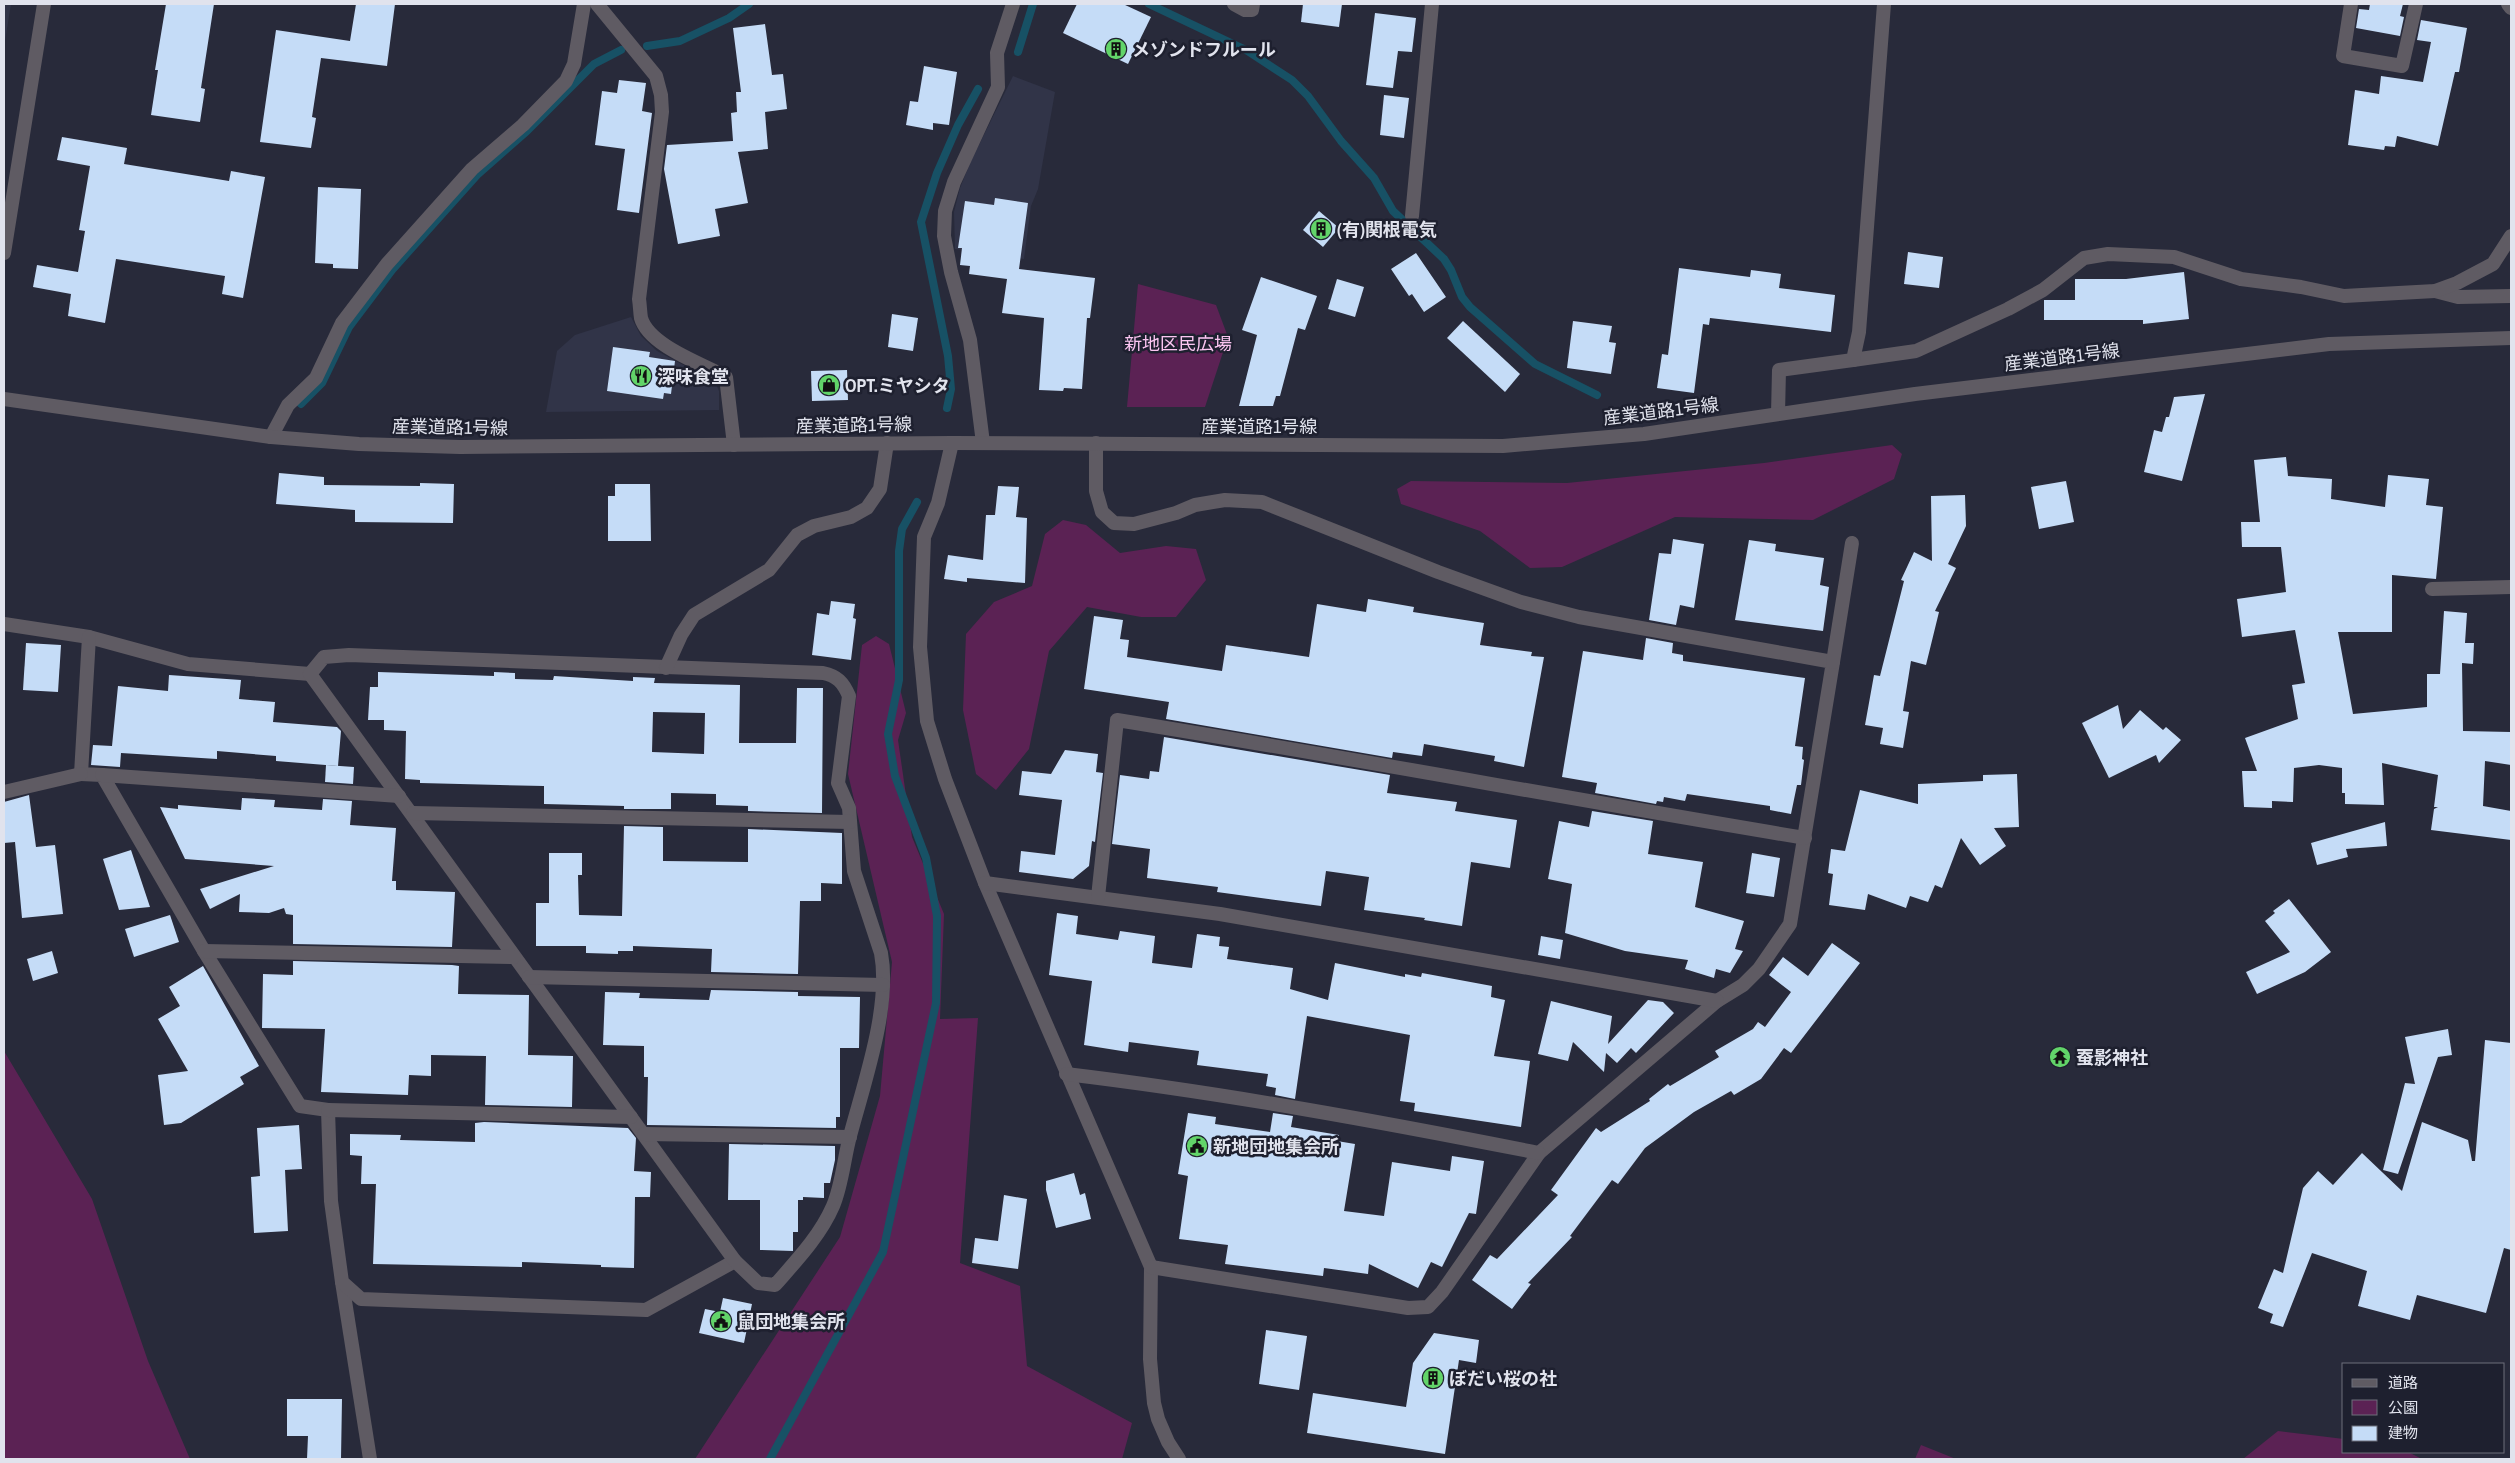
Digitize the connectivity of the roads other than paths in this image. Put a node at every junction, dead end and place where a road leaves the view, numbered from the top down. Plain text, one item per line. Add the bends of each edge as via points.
1 (44, 4) edge
2 (584, 4) edge
3 (597, 4) edge
4 (1013, 4) edge
5 (1234, 4) edge
6 (1253, 4) edge
7 (1432, 4) edge
8 (1884, 4) edge
9 (2352, 4) edge
10 (2416, 4) edge
11 (2508, 4) edge
12 (2511, 8) edge
13 (1412, 216) dead end
14 (2511, 236) edge
15 (4, 253) edge
16 (2434, 291) junction
17 (2511, 296) edge
18 (2511, 338) edge
19 (1853, 360) junction
20 (4, 399) edge
21 (1778, 414) junction
22 (271, 437) junction
23 (952, 443) junction
24 (983, 443) junction
25 (1096, 443) junction
26 (887, 444) junction
27 (734, 445) junction
28 (1852, 543) dead end
29 (2511, 587) edge
30 (2432, 589) dead end
31 (4, 624) edge
32 (89, 637) junction
33 (1833, 662) junction
34 (666, 668) junction
35 (310, 674) junction
36 (80, 774) junction
37 (102, 775) junction
38 (4, 792) edge
39 (399, 796) junction
40 (413, 814) junction
41 (850, 822) junction
42 (1804, 838) junction
43 (985, 884) junction
44 (1098, 896) junction
45 (204, 951) junction
46 (514, 957) junction
47 (529, 978) junction
48 (883, 985) junction
49 (1718, 1001) junction
50 (1066, 1074) junction
51 (328, 1110) junction
52 (631, 1117) junction
53 (644, 1134) junction
54 (850, 1137) junction
55 (1539, 1153) junction
56 (735, 1261) junction
57 (1151, 1267) junction
58 (342, 1282) junction
59 (370, 1459) edge
60 (1179, 1459) edge

1 - 15 street
2 - 22 street via 574,64 566,81 523,125 472,169 387,264 342,323 316,378 288,406
3 - 27 street via 656,76 661,95 662,112 639,298 641,319 662,344 726,377
4 - 24 street via 997,53 998,87 954,182 945,211 944,236 970,340
5 - 6 street via 1252,10
7 - 13 street
8 - 19 street via 1858,332
9 - 10 street via 2343,56 2402,66
11 - 12 street
14 - 16 street via 2493,264
16 - 17 street via 2458,297
16 - 19 street via 2344,296 2301,286 2241,279 2174,257 2108,254 2084,258 2043,290 1916,351
18 - 21 street, 産業道路1号線 via 2329,344 1915,394
19 - 21 street via 1779,370
20 - 22 street, 産業道路1号線
21 - 25 street, 産業道路1号線 via 1644,434 1503,446
22 - 27 street, 産業道路1号線 via 460,447
23 - 24 street, 産業道路1号線
23 - 26 street, 産業道路1号線
23 - 43 street via 938,503 924,537 920,647 927,720 945,779
24 - 25 street, 産業道路1号線
25 - 33 street via 1096,491 1102,512 1114,523 1134,524 1195,505 1225,500 1262,502 1521,602 1579,617
26 - 27 street, 産業道路1号線
26 - 34 street via 880,489 867,508 851,517 814,526 797,535 769,570 694,615
28 - 33 street
29 - 30 street
31 - 32 street
32 - 35 street via 188,664
32 - 36 street
33 - 42 street
34 - 35 street via 348,655 324,657
34 - 41 street via 823,673 844,684 848,696 838,783 849,808
35 - 39 street
36 - 37 street
36 - 38 street
37 - 39 street
37 - 45 street
39 - 40 street
40 - 41 street
40 - 46 street
41 - 48 street via 854,871 881,953
42 - 44 street via 1117,720
42 - 49 street via 1790,924 1759,969 1743,985
43 - 44 street
43 - 50 street
44 - 49 street via 1220,914
45 - 46 street
45 - 51 street via 300,1106
46 - 47 street
47 - 48 street
47 - 52 street
48 - 54 street via 871,1058
49 - 55 street
50 - 55 street via 1158,1085 1404,1126
50 - 57 street
51 - 52 street
51 - 58 street via 331,1201
52 - 53 street
53 - 54 street
53 - 56 street
54 - 56 street via 833,1205 810,1244 775,1285 758,1284
55 - 57 street via 1442,1292 1428,1306 1408,1308
56 - 58 street via 646,1310 361,1299
57 - 60 street via 1150,1359 1154,1403 1168,1442
58 - 59 street

